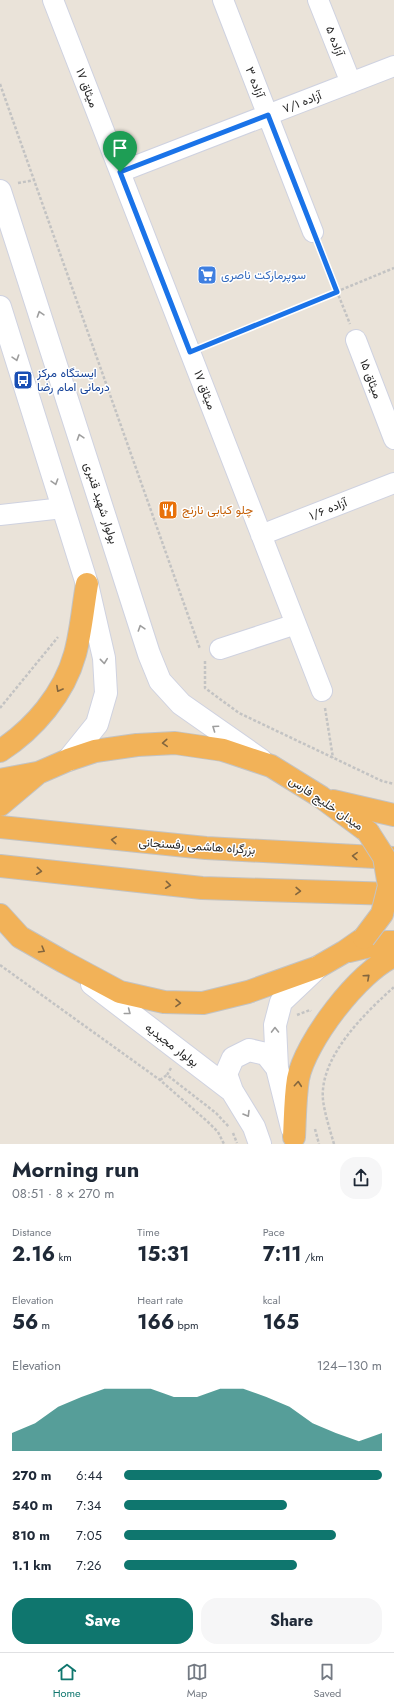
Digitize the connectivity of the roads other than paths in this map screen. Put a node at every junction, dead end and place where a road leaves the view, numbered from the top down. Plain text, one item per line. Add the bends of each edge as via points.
1 (53, 0) edge
2 (223, 0) edge
3 (318, 0) edge
4 (394, 66) edge
5 (351, 83) junction
6 (268, 115) junction
7 (120, 172) junction
8 (0, 191) edge
9 (313, 232) road end
10 (7, 233) edge
11 (0, 307) edge
12 (356, 340) road end
13 (394, 439) edge
14 (394, 482) edge
15 (63, 508) junction
16 (0, 515) edge
17 (261, 535) junction
18 (87, 584) junction
19 (296, 624) junction
20 (220, 649) dead end
21 (322, 691) road end
22 (0, 751) edge
23 (68, 760) junction
24 (271, 766) junction
25 (38, 773) junction
26 (0, 780) edge
27 (321, 797) junction
28 (0, 805) edge
29 (394, 815) edge
30 (0, 827) edge
31 (394, 858) edge
32 (0, 866) edge
33 (394, 894) edge
34 (0, 915) edge
35 (10, 934) edge
36 (394, 942) edge
37 (344, 952) junction
38 (394, 956) edge
39 (64, 962) junction
40 (318, 967) junction
41 (277, 1068) junction
42 (232, 1091) junction
43 (295, 1141) edge
44 (260, 1144) edge

1 - 7 street, میثاق ۱۷
2 - 6 street, آزاده ۳
3 - 5 street, آزاده ۵
4 - 5 street, آزاده ۷/۱
5 - 6 street, آزاده ۷/۱
6 - 7 street, آزاده ۷/۱
6 - 9 street, آزاده ۳
7 - 17 street, میثاق ۱۷
8 - 10 main road, بولوار شهید قنبری
24 -> 10 main road, بولوار شهید قنبری via 181,704 160,681
11 -> 15 main road
12 - 13 street, میثاق ۱۵
14 - 17 street, آزاده ۱/۶
15 - 16 street
15 - 18 main road
17 - 19 street, میثاق ۱۷
18 -> 22 highway via 75,654 61,687 31,726
18 -> 23 main road via 104,658 106,693 97,724
19 - 20 street
19 - 21 street, میثاق ۱۷
24 -> 23 highway, میدان خلیج فارس via 223,750 175,743 137,745 95,752
23 - 25 highway, میدان خلیج فارس
24 - 27 highway, میدان خلیج فارس
25 - 26 highway
25 - 28 highway, میدان خلیج فارس
27 - 29 highway
27 - 37 highway, میدان خلیج فارس, bridge via 368,832 384,857 389,886 382,914 364,938
31 -> 30 highway, بزرگراه هاشمی رفسنجانی via 206,848
32 -> 33 highway via 202,888
34 - 35 highway, میدان خلیج فارس
35 -> 39 highway, میدان خلیج فارس
36 - 37 highway
37 - 40 highway, میدان خلیج فارس
43 -> 38 highway via 298,1078 308,1055 327,1020 352,990 384,960
39 -> 40 highway, میدان خلیج فارس via 120,992 164,1002 203,1003 248,992
39 -> 42 main road, بولوار مجیدیه
41 -> 40 main road via 275,1025 281,1002
41 - 42 main road via 266,1054 249,1050 233,1058 226,1074
41 - 43 main road
42 -> 44 main road, بولوار مجیدیه via 254,1127

